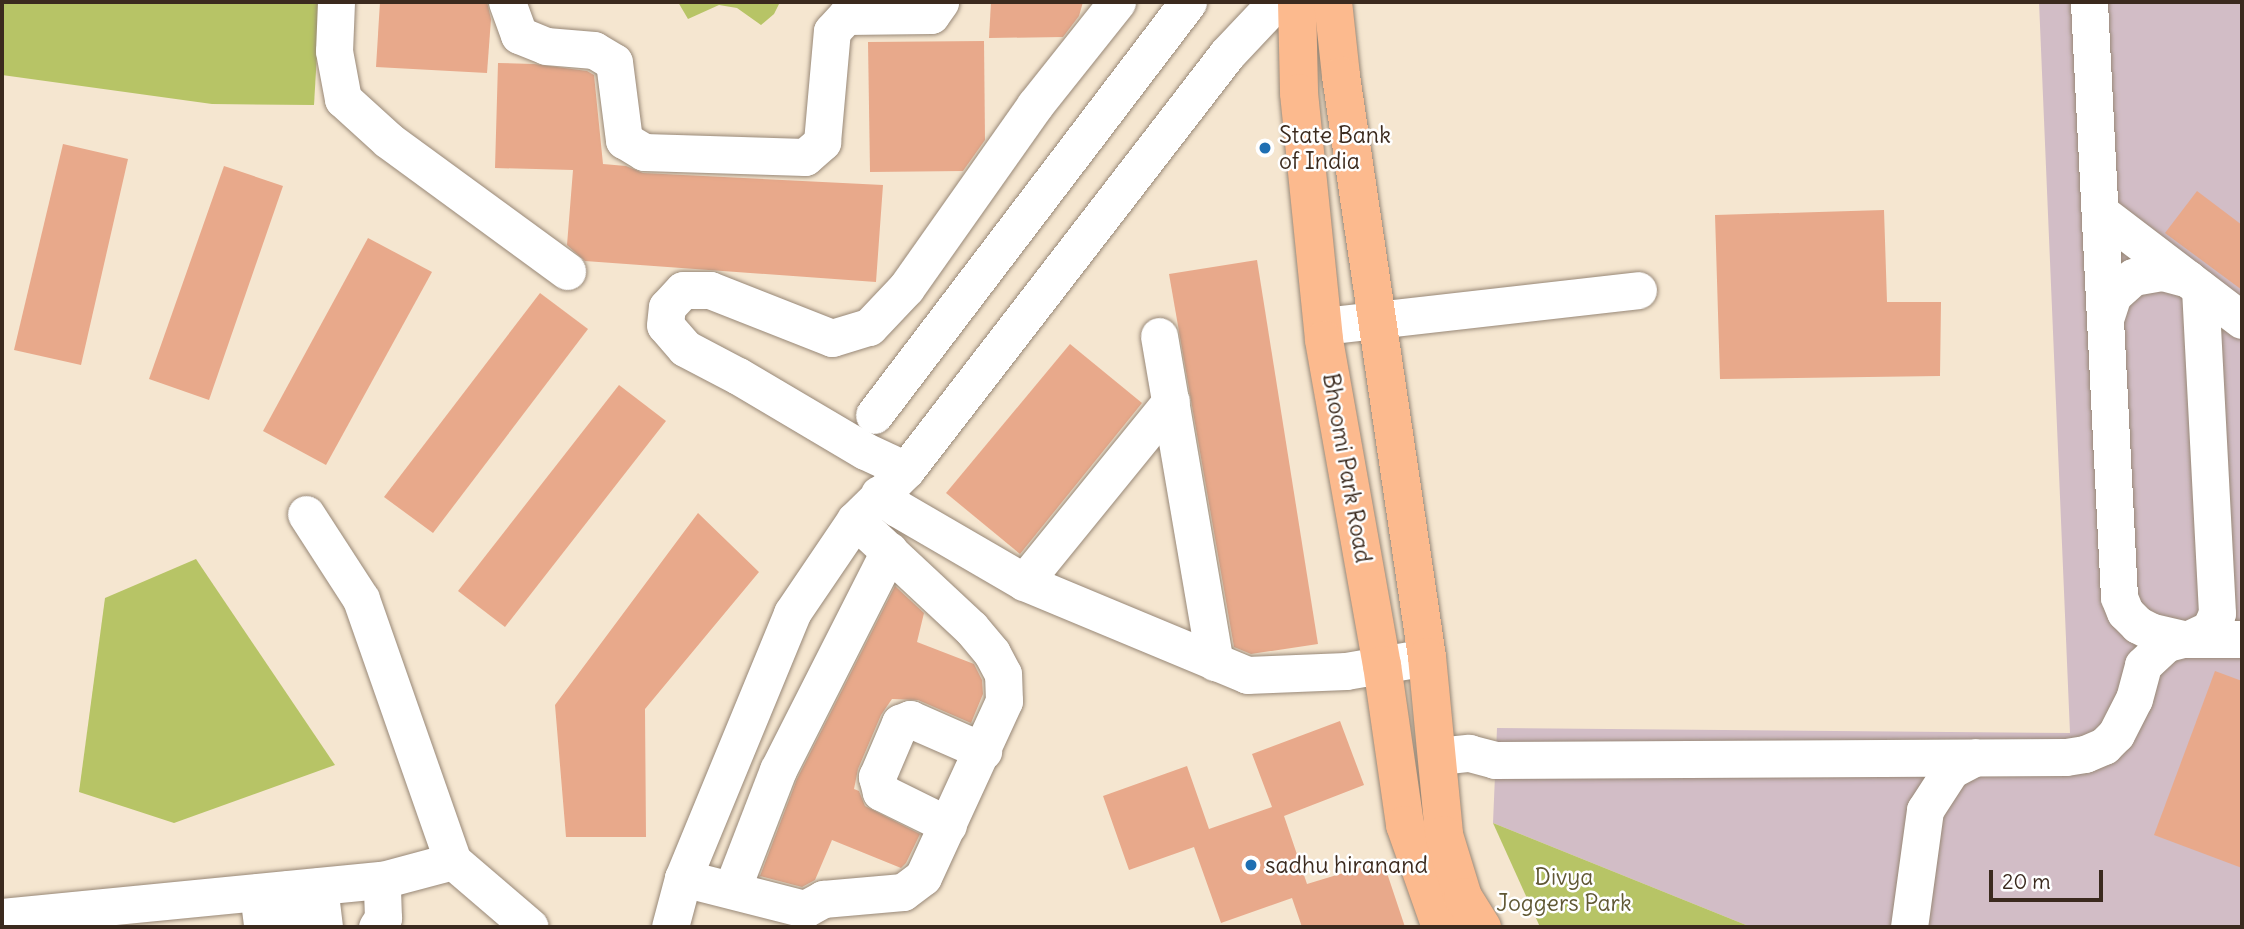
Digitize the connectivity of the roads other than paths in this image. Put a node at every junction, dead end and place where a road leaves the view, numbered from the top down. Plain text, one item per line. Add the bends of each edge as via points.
1 (336, 2) edge
2 (507, 2) edge
3 (940, 2) edge
4 (1116, 2) edge
5 (1188, 2) edge
6 (1276, 2) edge
7 (1297, 2) edge
8 (1333, 2) edge
9 (2089, 2) edge
10 (2100, 212) junction
11 (567, 271) dead end
12 (2195, 283) junction
13 (1638, 289) dead end
14 (1378, 319) junction
15 (2105, 319) junction
16 (2242, 320) edge
17 (1323, 326) junction
18 (2242, 327) edge
19 (1159, 336) dead end
20 (2204, 357) junction
21 (1171, 401) junction
22 (916, 458) junction
23 (879, 494) junction
24 (306, 514) dead end
25 (855, 520) junction
26 (889, 551) junction
27 (1024, 582) junction
28 (2125, 612) junction
29 (2197, 630) junction
30 (2242, 639) edge
31 (1427, 657) junction
32 (1215, 662) junction
33 (1382, 665) junction
34 (2137, 678) junction
35 (983, 751) junction
36 (1438, 756) junction
37 (1975, 757) junction
38 (1893, 758) junction
39 (1925, 810) junction
40 (1442, 815) junction
41 (948, 825) junction
42 (1405, 825) junction
43 (453, 861) junction
44 (683, 878) junction
45 (382, 880) junction
46 (288, 889) junction
47 (732, 889) junction
48 (153, 915) edge
49 (2, 917) edge
50 (262, 927) edge
51 (294, 927) edge
52 (324, 927) edge
53 (377, 927) edge
54 (530, 927) edge
55 (670, 927) edge
56 (1441, 927) edge
57 (1482, 927) edge
58 (1909, 927) edge

1 - 11 street via 334,51 343,99 388,140
2 - 3 street via 519,35 546,46 594,50 614,62 624,140 644,152 805,157 822,142 832,31 846,16 931,15
4 - 22 street via 1035,105 906,288 869,327 832,338 710,289 683,289 667,307 665,325 685,348 865,451
5 - 22 street via 868,411
6 - 22 street via 1227,54
7 - 17 main road, Bhoomi Park Road via 1299,93
8 - 14 main road
9 - 10 street
10 - 12 street
10 - 15 street
12 - 15 street via 2162,272 2133,278 2113,295
12 - 16 street
12 - 20 street
13 - 14 street
14 - 17 street
14 - 31 main road
15 - 28 street via 2119,597
17 - 33 main road, Bhoomi Park Road
18 - 20 street via 2220,329 2206,345
19 - 21 street
20 - 29 street
21 - 27 street
21 - 32 street
22 - 23 street
23 - 25 street
23 - 27 street
24 - 43 street via 361,599
25 - 26 street
25 - 44 street via 792,613
26 - 35 street via 971,628 1003,674 1004,701
26 - 47 street via 778,770
27 - 32 street
28 - 29 street via 2152,632
28 - 34 street via 2137,651
29 - 30 street via 2225,629
29 - 34 street via 2155,651
31 - 33 street
31 - 36 main road
32 - 33 street via 1247,675
33 - 42 main road, Bhoomi Park Road
34 - 37 street via 2126,717 2104,746 2066,757
35 - 41 street
35 - 41 street via 910,719 900,723 877,777 881,792
36 - 38 street via 1469,752 1495,760
36 - 40 main road
37 - 38 street
37 - 39 street via 1951,770
38 - 39 street via 1920,772
39 - 58 street
40 - 42 main road
40 - 57 main road via 1463,897
41 - 47 street via 923,877 903,892 823,899 805,909
42 - 56 main road, Bhoomi Park Road
43 - 45 street
43 - 54 street
44 - 47 street
44 - 55 street
45 - 46 street
45 - 53 street via 383,918
46 - 48 street
46 - 50 street
46 - 51 street
46 - 52 street
48 - 49 street

